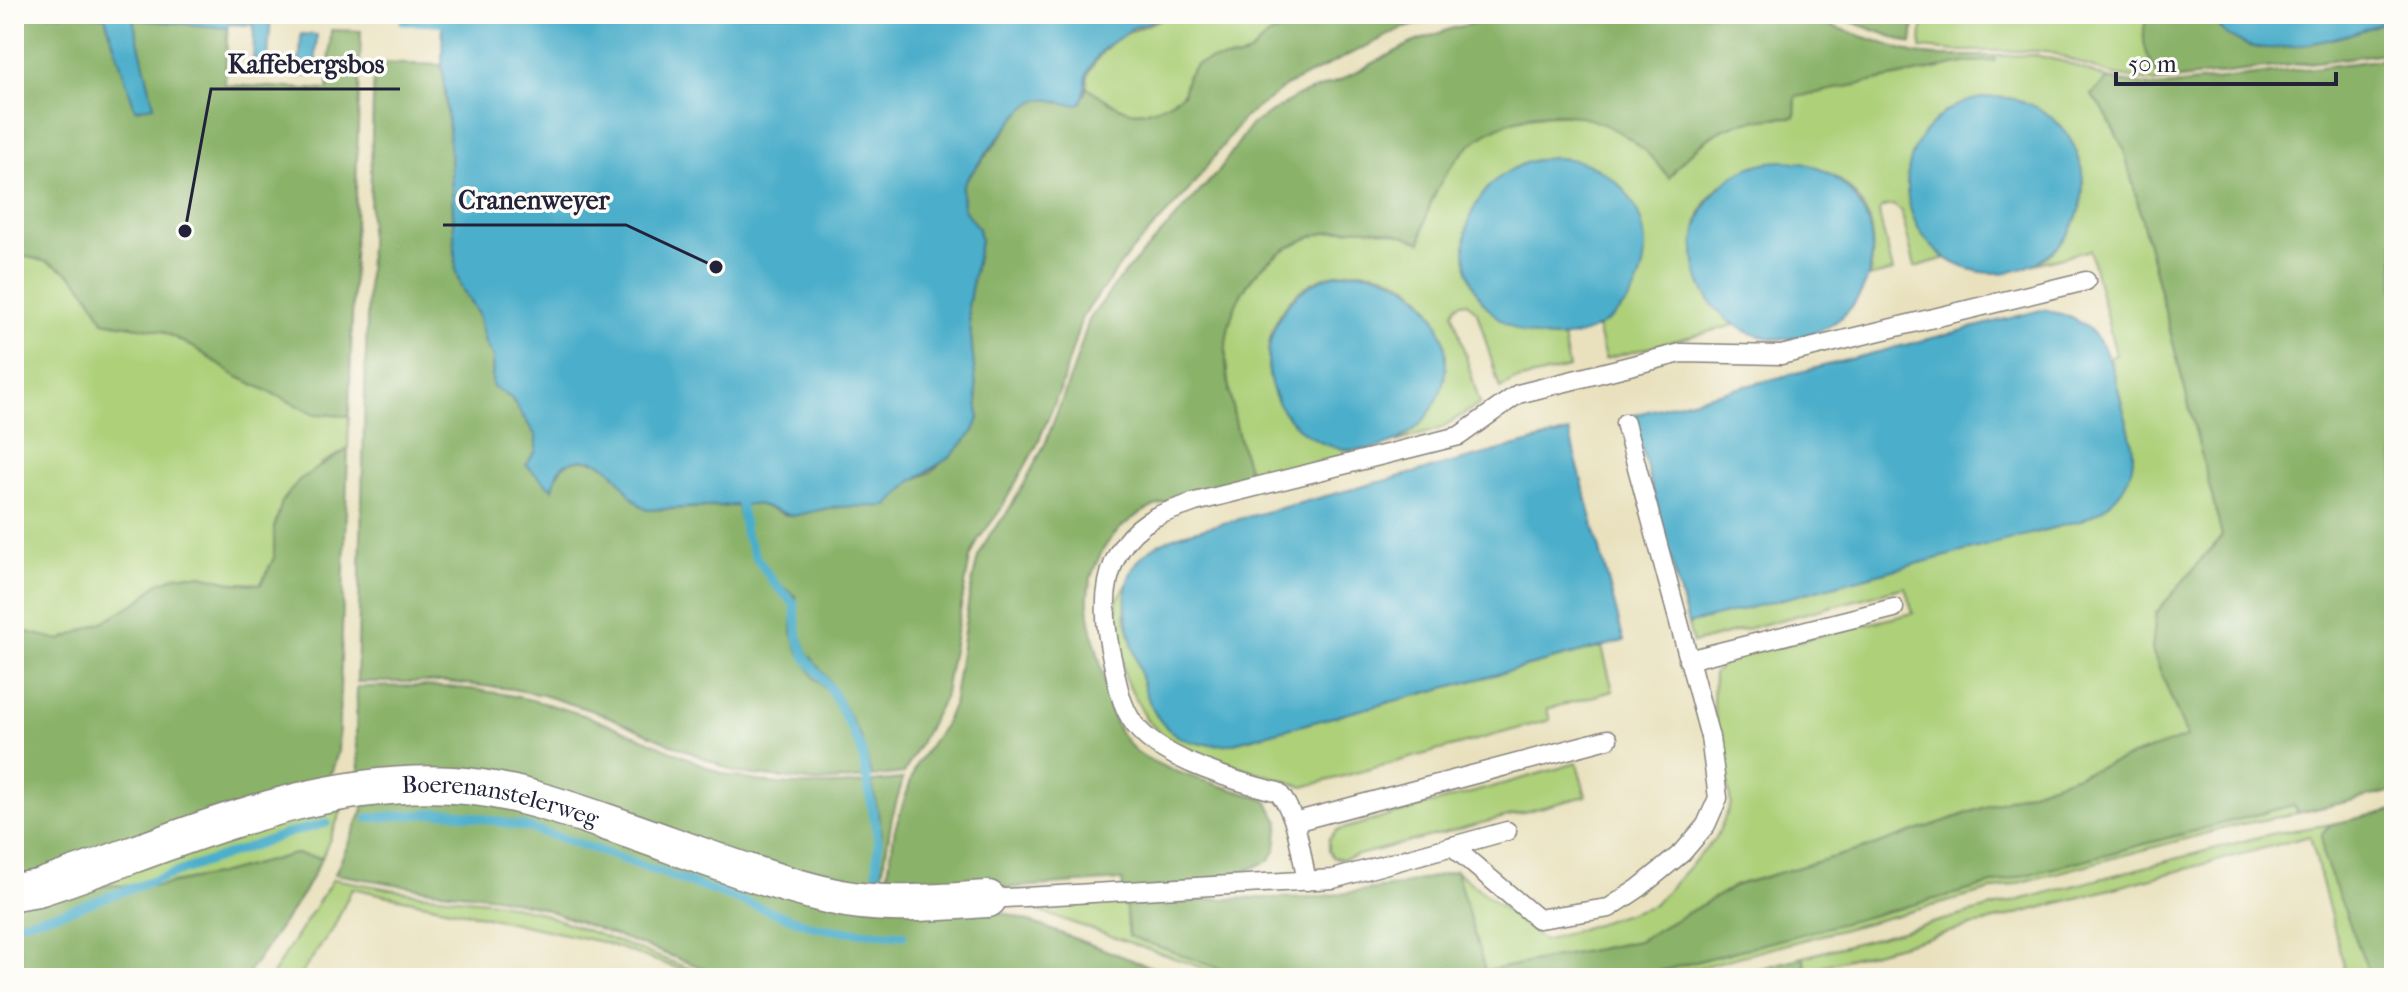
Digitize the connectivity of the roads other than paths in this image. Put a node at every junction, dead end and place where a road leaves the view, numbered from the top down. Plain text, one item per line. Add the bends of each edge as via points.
1 (2086, 281) dead end
2 (1625, 423) dead end
3 (1894, 608) dead end
4 (1688, 660) junction
5 (1608, 739) dead end
6 (1294, 822) junction
7 (1507, 831) dead end
8 (1452, 846) junction
9 (1307, 881) junction
10 (14, 892) edge
11 (988, 899) joint

1 - 6 lane via 1781,355 1681,353 1518,394 1459,436 1195,502 1154,518 1123,544 1109,575 1105,633 1122,703 1156,745 1278,792
2 - 4 lane
3 - 4 lane
4 - 8 lane via 1710,737 1718,798 1706,825 1683,852 1639,888 1609,908 1538,919
5 - 6 lane
6 - 9 lane
7 - 8 lane
8 - 9 lane via 1333,879
9 - 11 lane
10 - 11 street, Boerenanstelerweg via 323,794 454,785 554,804 832,896 882,903

